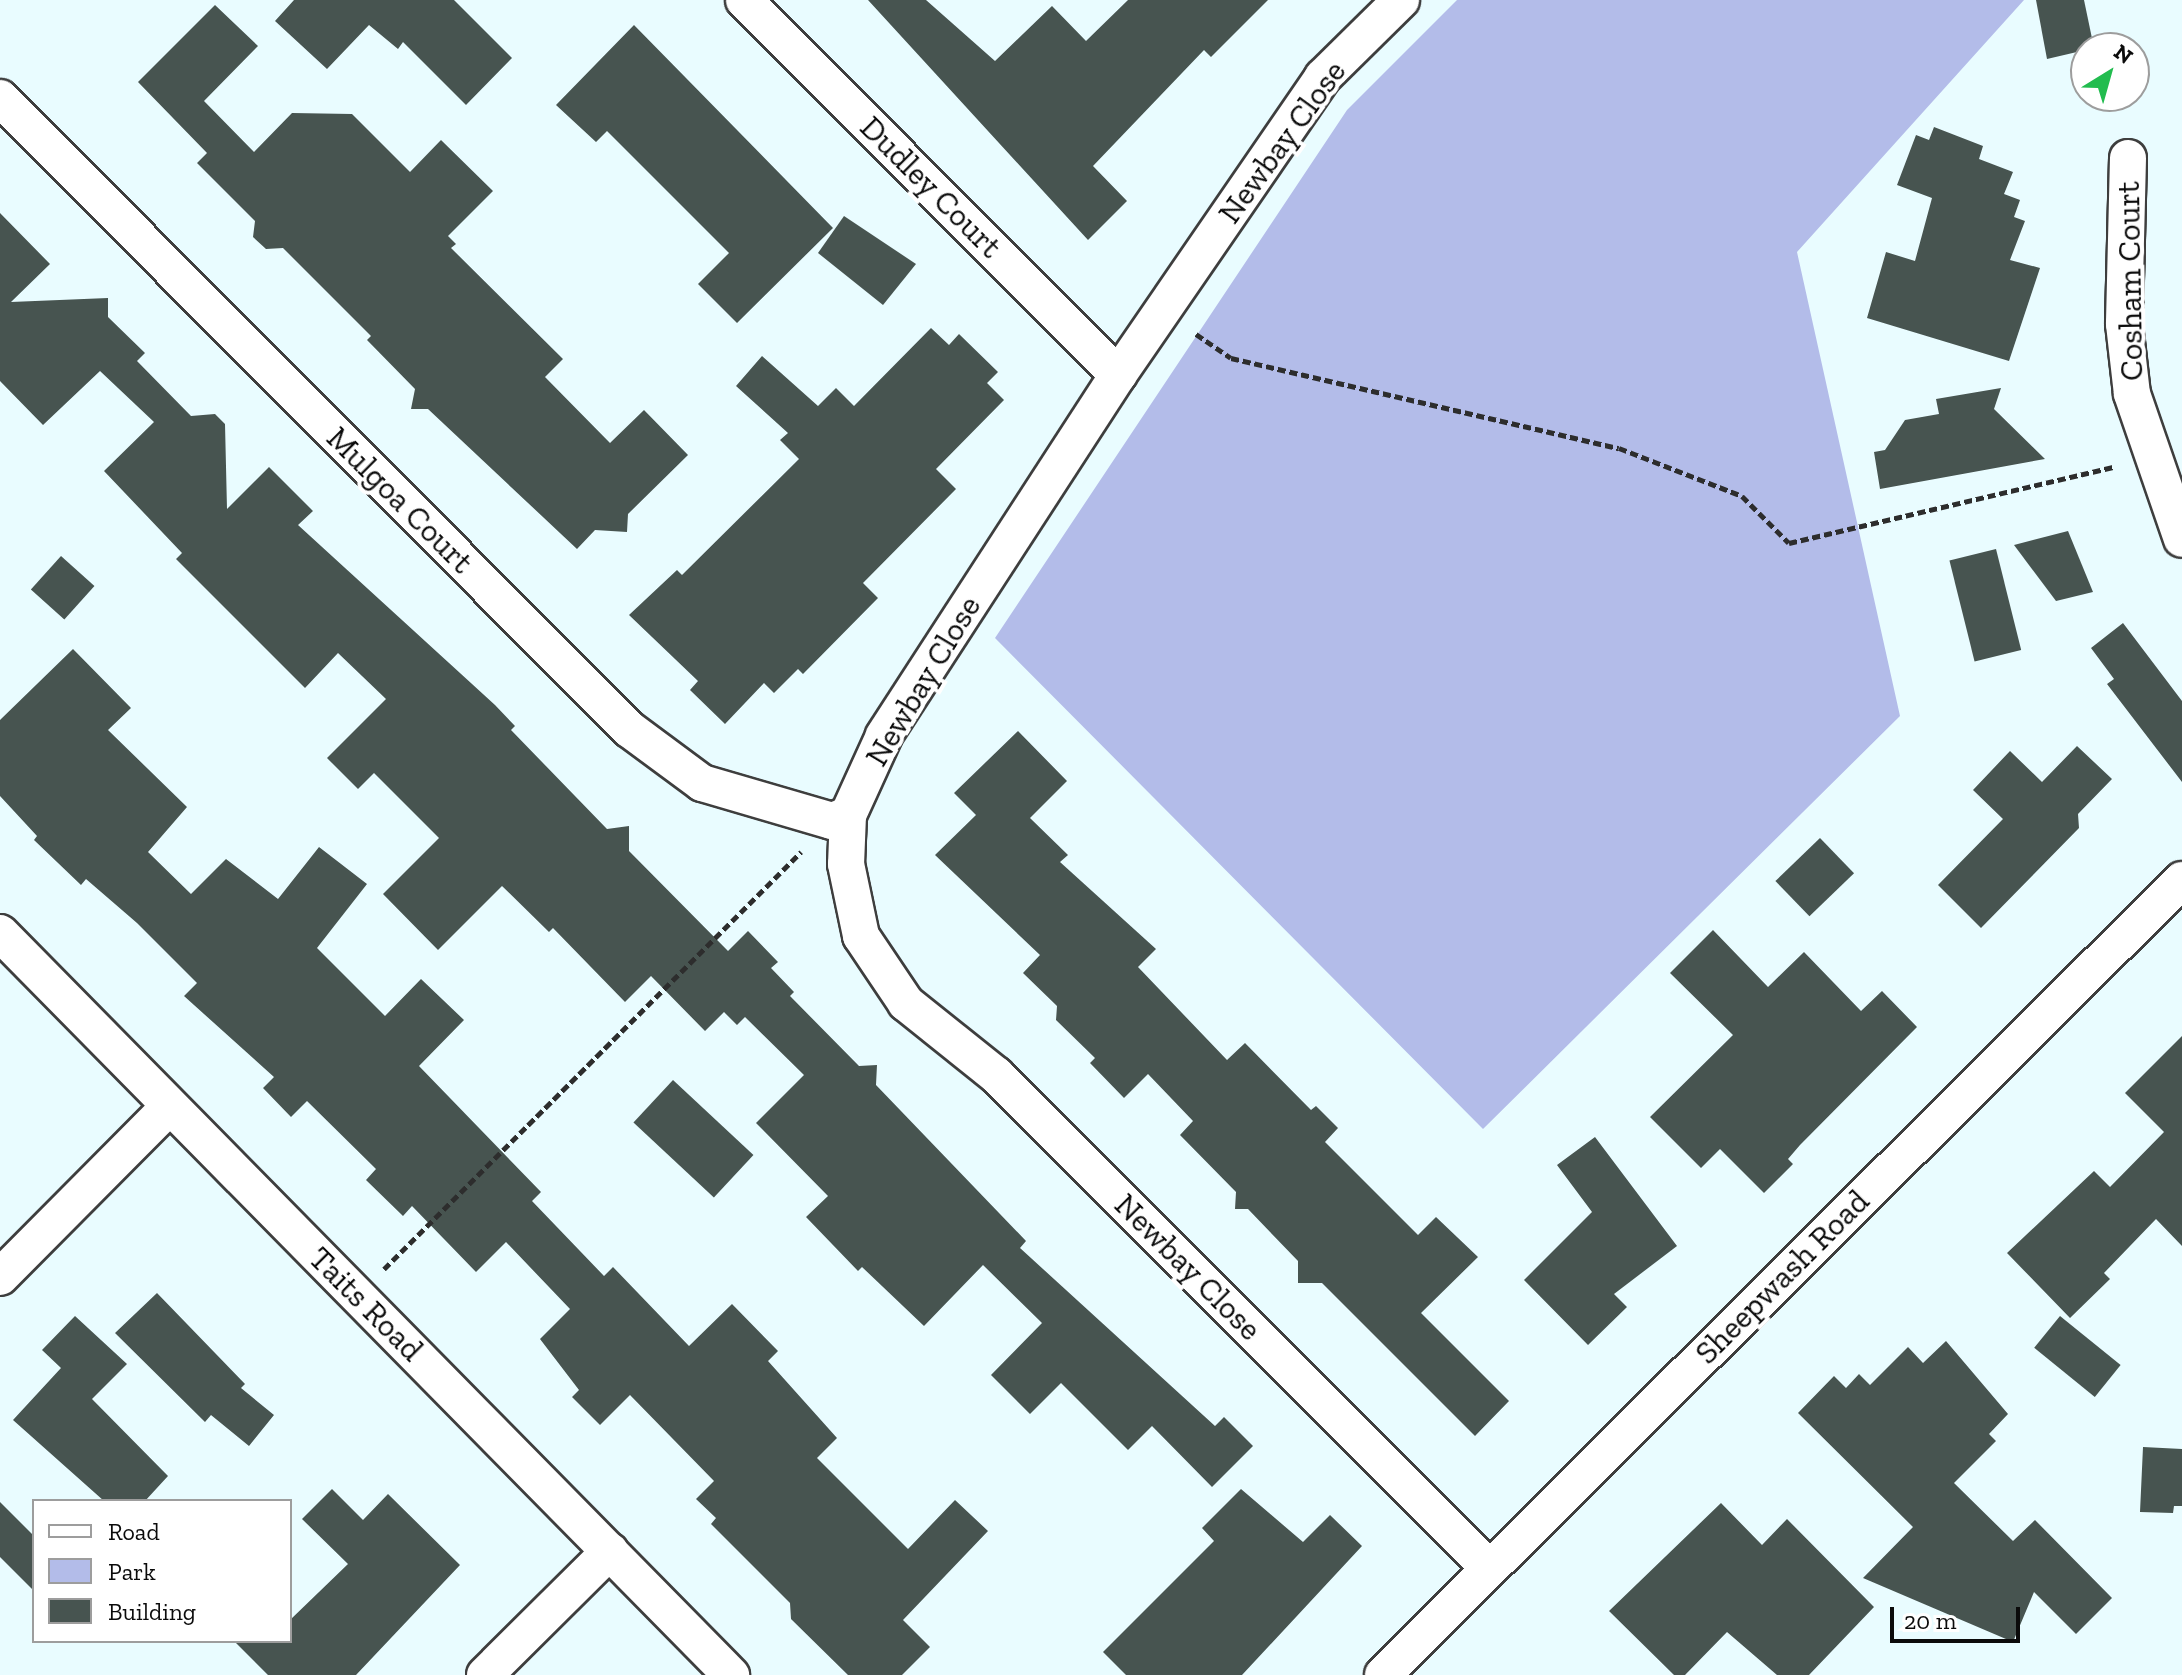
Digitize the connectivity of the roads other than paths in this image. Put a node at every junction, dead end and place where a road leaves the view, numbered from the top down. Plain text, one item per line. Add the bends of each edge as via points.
1 (744, 0) edge
2 (1401, 0) edge
3 (0, 98) edge
4 (2128, 158) dead end
5 (1118, 375) junction
6 (2182, 539) edge
7 (840, 818) junction
8 (2182, 880) edge
9 (0, 933) edge
10 (170, 1106) junction
11 (0, 1277) edge
12 (610, 1551) junction
13 (1489, 1568) junction
14 (485, 1675) edge
15 (731, 1675) edge
16 (1383, 1675) edge

1 - 5 street, Dudley Court
2 - 5 street, Newbay Close via 1323,77
3 - 7 street, Mulgoa Court via 629,729 702,783
4 - 6 street, Cosham Court via 2124,324 2132,394
5 - 7 street, Newbay Close via 884,736
7 - 13 street, Newbay Close via 861,936 906,1003 996,1075
8 - 13 street, Sheepwash Road
9 - 10 street, Taits Road
10 - 11 street
10 - 12 street, Taits Road
12 - 14 street
12 - 15 street, Taits Road
13 - 16 street, Sheepwash Road

